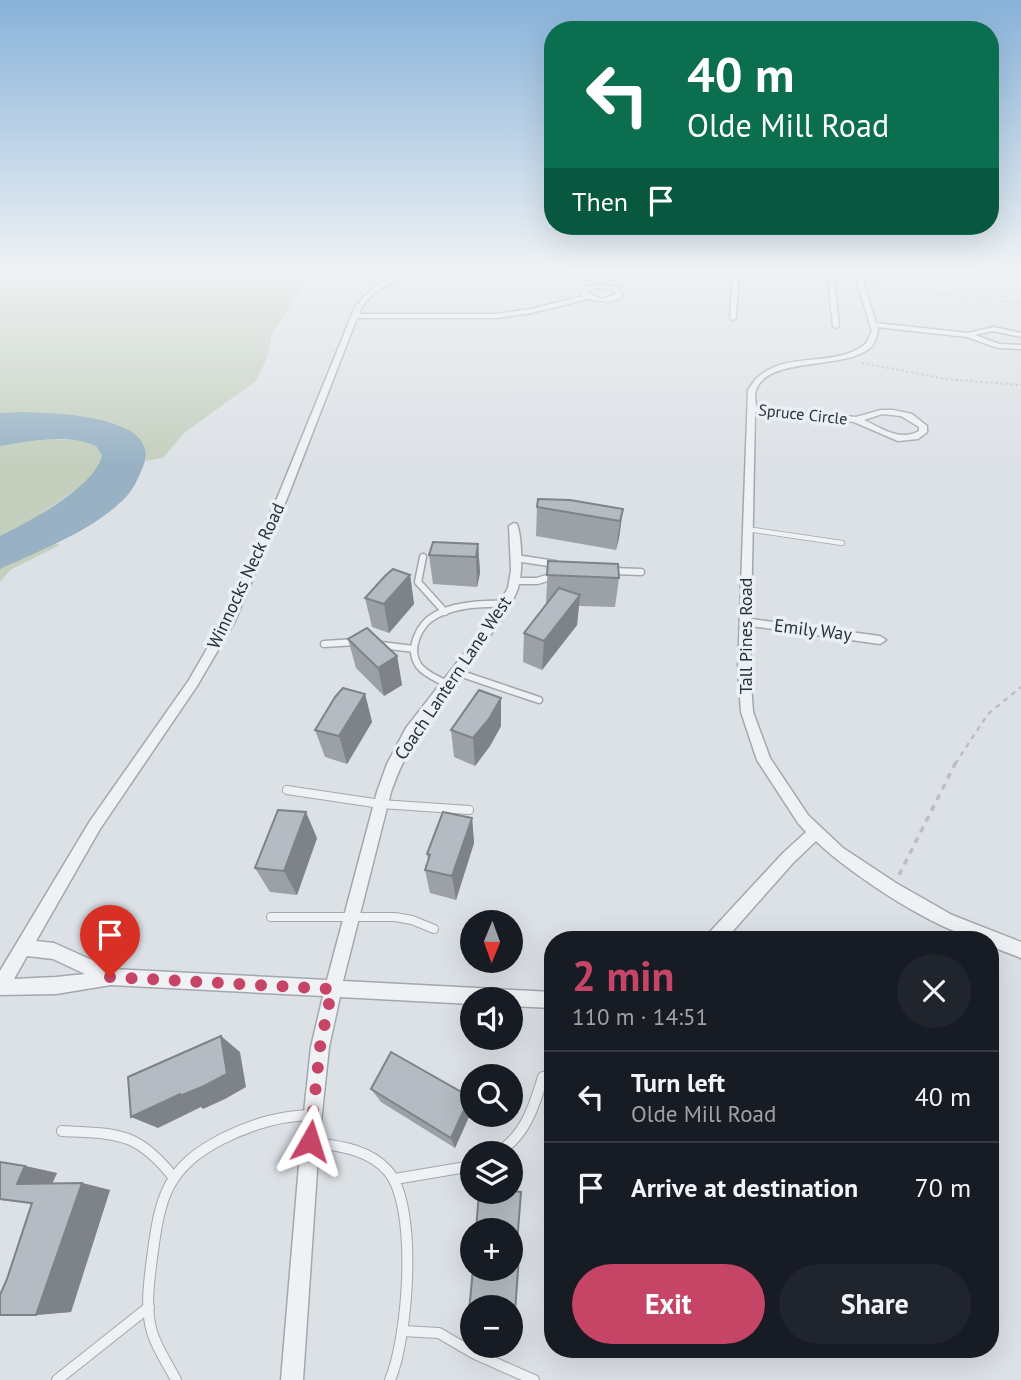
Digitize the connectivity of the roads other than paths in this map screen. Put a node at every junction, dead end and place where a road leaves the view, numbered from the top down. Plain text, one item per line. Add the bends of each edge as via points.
1 (346, 336) edge
2 (874, 336) edge
3 (972, 336) edge
4 (1021, 348) edge
5 (750, 409) junction
6 (856, 419) junction
7 (514, 526) dead end
8 (747, 529) junction
9 (842, 543) dead end
10 (423, 557) dead end
11 (516, 558) junction
12 (609, 570) edge
13 (641, 572) dead end
14 (514, 582) junction
15 (506, 604) junction
16 (445, 611) junction
17 (747, 622) junction
18 (880, 640) dead end
19 (324, 644) dead end
20 (414, 649) junction
21 (456, 672) junction
22 (447, 684) junction
23 (538, 699) dead end
24 (287, 790) dead end
25 (381, 804) junction
26 (468, 810) dead end
27 (815, 833) junction
28 (271, 917) dead end
29 (351, 917) junction
30 (433, 929) dead end
31 (722, 931) edge
32 (974, 931) edge
33 (999, 941) edge
34 (23, 947) junction
35 (1021, 950) edge
36 (110, 977) junction
37 (0, 987) edge
38 (332, 989) junction
39 (544, 1000) edge
40 (543, 1077) dead end
41 (313, 1115) junction
42 (62, 1131) dead end
43 (310, 1141) junction
44 (514, 1141) edge
45 (460, 1170) edge
46 (174, 1178) junction
47 (395, 1179) junction
48 (149, 1307) junction
49 (403, 1331) junction
50 (57, 1380) edge
51 (176, 1380) edge
52 (292, 1380) edge
53 (390, 1380) edge
54 (534, 1380) edge

1 - 34 street, Winnocks Neck Road via 229,621 193,683 95,825
2 - 5 street, Tall Pines Road via 871,344 846,357 771,372 755,384
3 - 4 street
5 - 6 street, Spruce Circle
5 - 8 street, Tall Pines Road
6 - 6 street, Spruce Circle via 896,438 914,438 924,430 917,419 897,412
7 - 11 street, Coach Lantern Lane West
8 - 9 lane
8 - 17 street, Tall Pines Road
10 - 16 lane via 418,582
11 - 14 street, Coach Lantern Lane West
11 - 14 lane via 551,562 562,569 545,579
12 - 13 lane
14 - 15 street, Coach Lantern Lane West
15 - 16 lane via 475,604
15 - 21 street, Coach Lantern Lane West
16 - 20 lane via 426,623
17 - 18 street, Emily Way
17 - 27 street, Tall Pines Road via 744,670 753,736 773,776
19 - 20 lane
20 - 22 lane via 419,666
21 - 22 street, Coach Lantern Lane West
21 - 23 lane
22 - 25 street, Coach Lantern Lane West via 411,732
24 - 25 lane
25 - 26 lane
25 - 29 street, Coach Lantern Lane West
27 - 31 street
27 - 32 street, Tall Pines Road via 891,888
28 - 29 lane
29 - 30 lane via 404,918
29 - 38 street, Coach Lantern Lane West
33 - 35 street, Tall Pines Road
34 - 36 street via 61,954
34 - 37 street, Winnocks Neck Road
36 - 37 street via 35,989
36 - 38 street
38 - 39 street
38 - 41 street, Coach Lantern Lane West
40 - 44 lane via 534,1106
41 - 43 street, Coach Lantern Lane West
41 - 46 lane via 274,1117 251,1124 197,1153
42 - 46 lane via 139,1140
43 - 47 lane via 356,1149 383,1165
43 - 52 street, Coach Lantern Lane West
45 - 47 lane
46 - 48 lane via 154,1237
47 - 49 lane via 404,1217
48 - 50 lane
48 - 51 lane via 156,1345
49 - 53 lane
49 - 54 lane via 439,1333

